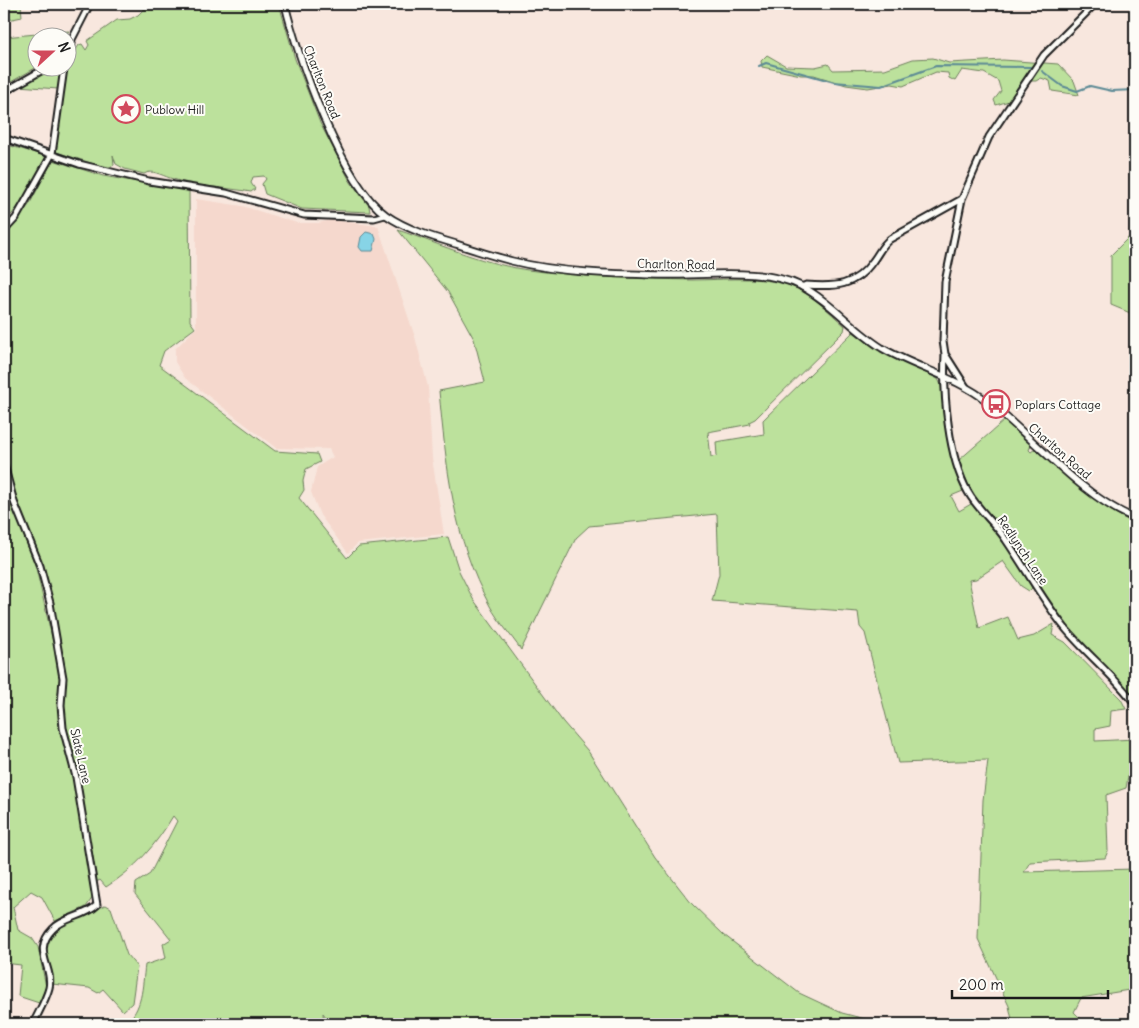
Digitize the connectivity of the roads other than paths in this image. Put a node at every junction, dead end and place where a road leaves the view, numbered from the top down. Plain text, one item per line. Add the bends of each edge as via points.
1 (90, 4) edge
2 (285, 4) edge
3 (1094, 4) edge
4 (78, 30) edge
5 (28, 78) edge
6 (63, 78) edge
7 (4, 92) edge
8 (4, 138) edge
9 (52, 154) junction
10 (962, 199) junction
11 (385, 215) junction
12 (4, 231) edge
13 (822, 286) junction
14 (802, 287) junction
15 (813, 294) junction
16 (945, 354) junction
17 (944, 378) junction
18 (967, 388) junction
19 (4, 465) edge
20 (1135, 518) edge
21 (1135, 704) edge
22 (33, 1024) edge

1 - 4 street
2 - 11 street, Charlton Road via 302,62 344,160
3 - 10 street, Redlynch Lane via 1044,55 989,137
5 - 7 street
6 - 9 street
8 - 9 street
9 - 11 street via 112,173 226,193 304,215 374,218
9 - 12 street via 16,218
10 - 13 street via 890,239 869,267 850,282 837,287
10 - 16 street, Redlynch Lane via 946,282
11 - 14 street, Charlton Road via 409,228 513,262 661,275 756,276 784,280
13 - 14 street
13 - 15 street
14 - 15 street, Charlton Road
15 - 17 street, Charlton Road via 870,341
16 - 17 street, Redlynch Lane
16 - 18 street
17 - 18 street, Charlton Road
17 - 21 street, Redlynch Lane via 955,454 968,492 1007,540 1026,574 1064,627
18 - 20 street, Charlton Road via 988,402 1100,498
19 - 22 street, Slate Lane via 50,603 63,678 63,728 76,777 97,905 60,924 45,941 43,956 52,989

